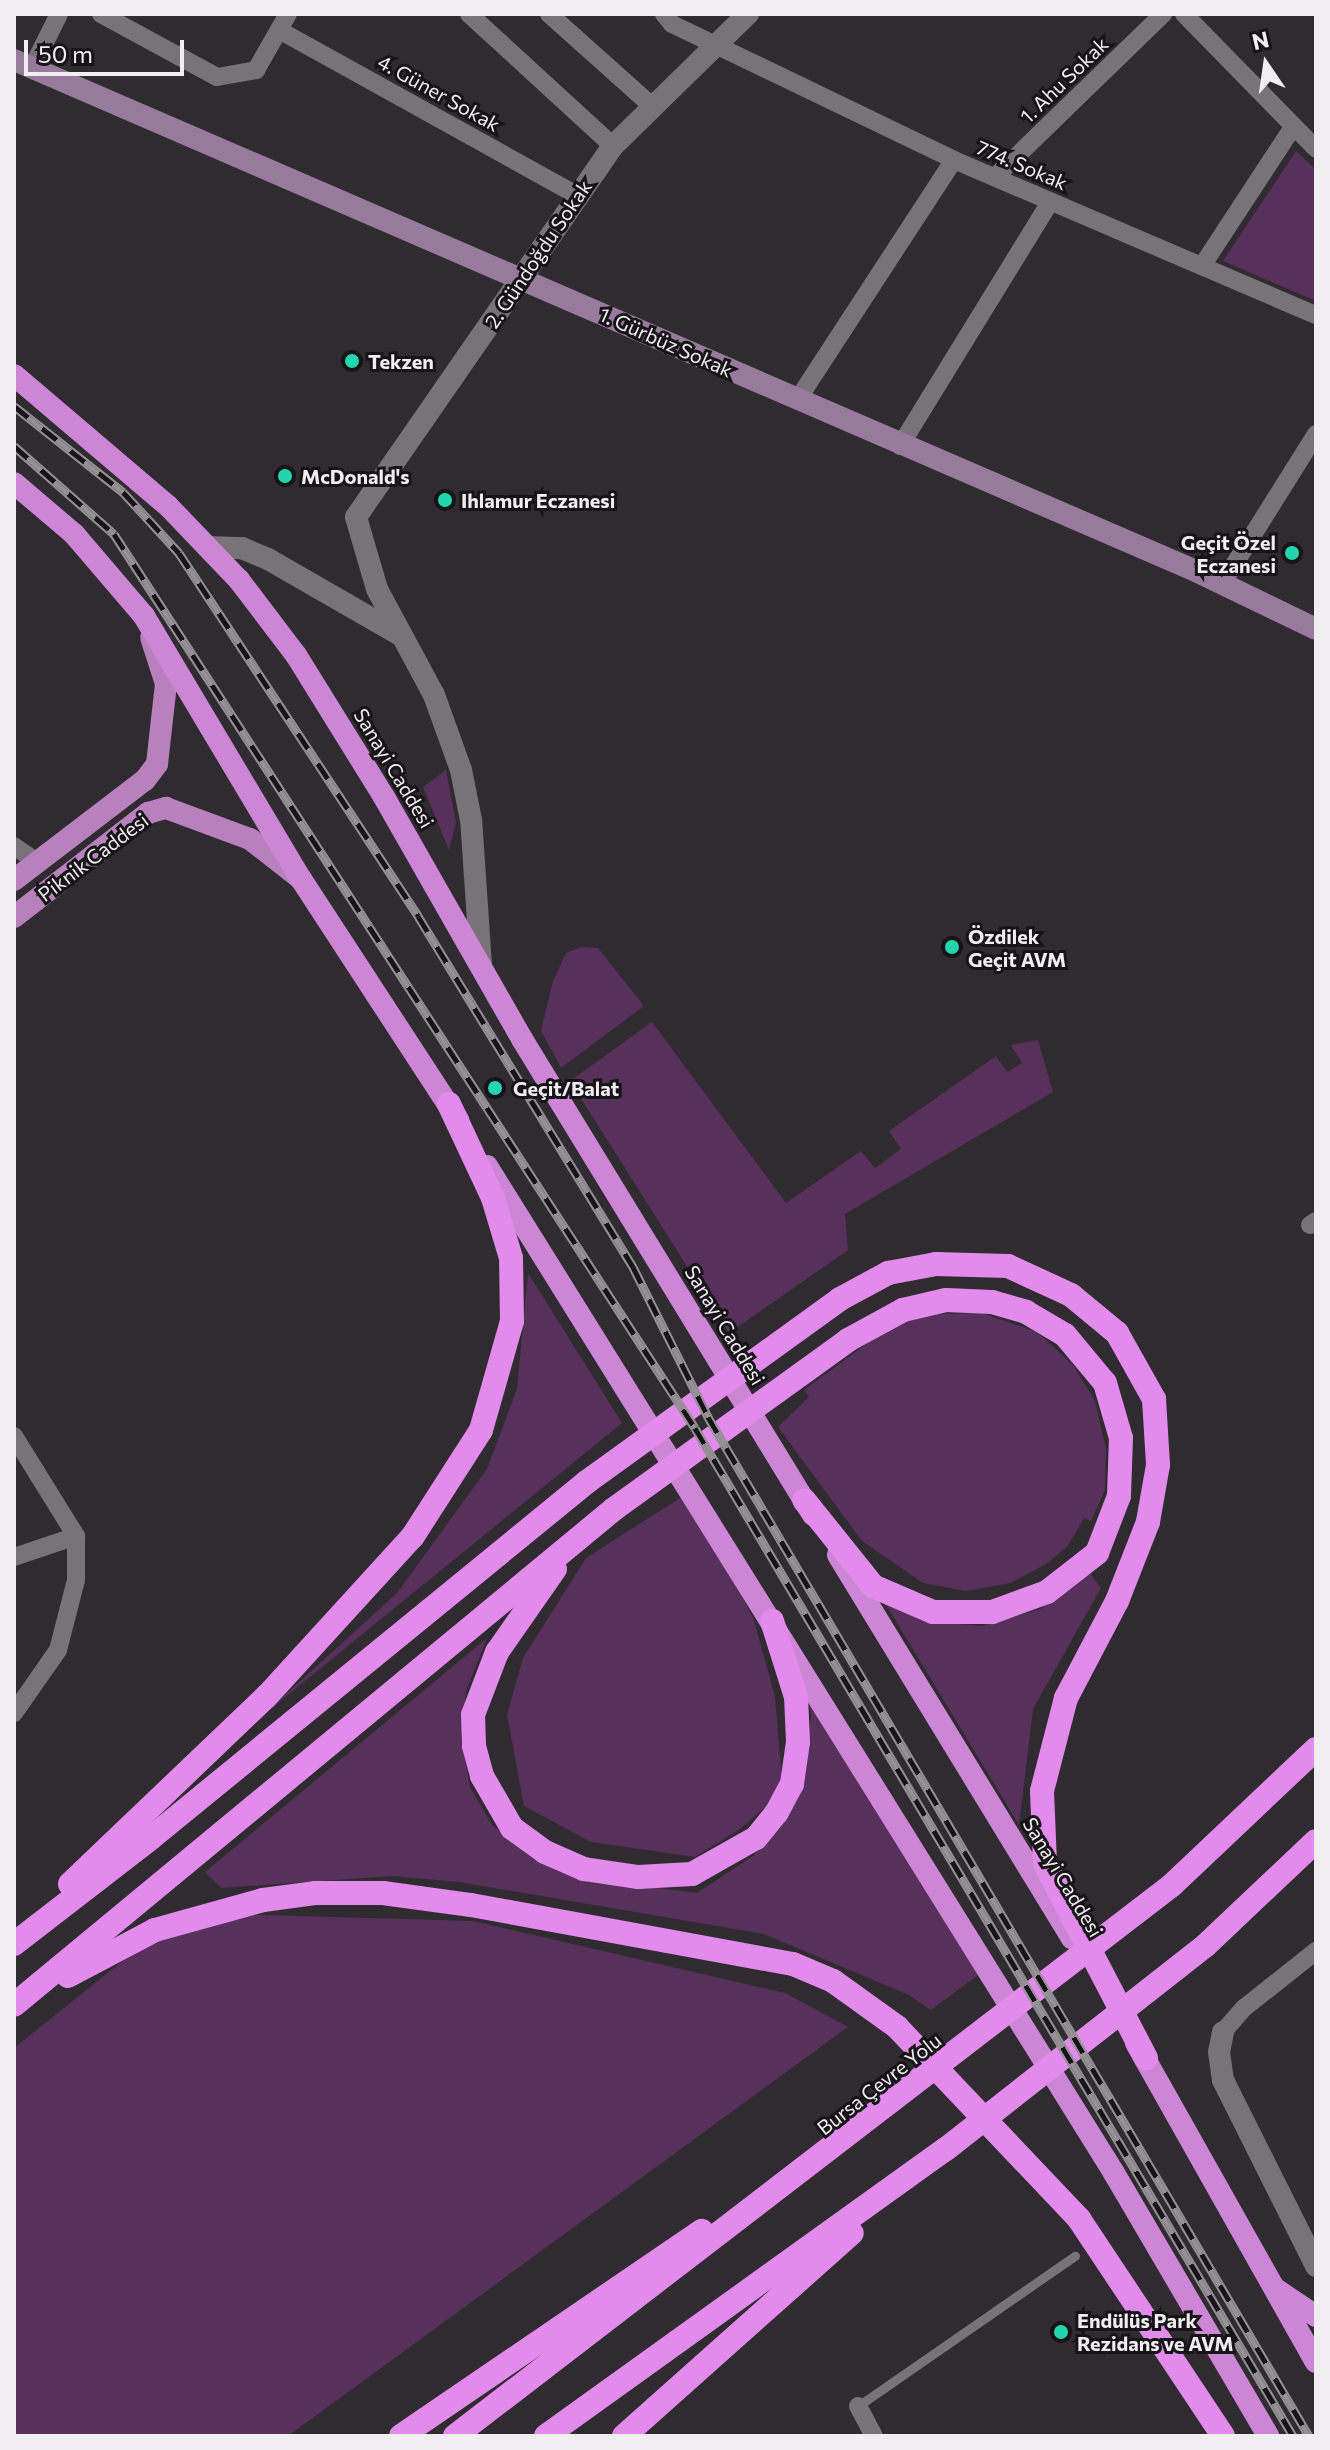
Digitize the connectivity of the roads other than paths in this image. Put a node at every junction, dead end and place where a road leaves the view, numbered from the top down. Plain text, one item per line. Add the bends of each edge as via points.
1 (59, 14) edge
2 (101, 14) edge
3 (469, 14) edge
4 (549, 14) edge
5 (664, 14) edge
6 (748, 14) edge
7 (1163, 14) edge
8 (1184, 14) edge
9 (284, 22) edge
10 (715, 45) junction
11 (20, 65) edge
12 (653, 107) junction
13 (1293, 127) junction
14 (613, 146) junction
15 (1316, 149) edge
16 (954, 160) junction
17 (995, 177) junction
18 (577, 195) junction
19 (1050, 202) junction
20 (1202, 266) junction
21 (521, 278) junction
22 (1316, 315) edge
23 (14, 375) edge
24 (798, 399) junction
25 (1316, 434) edge
26 (900, 446) junction
27 (14, 483) edge
28 (209, 547) junction
29 (1222, 584) junction
30 (144, 616) junction
31 (1316, 629) edge
32 (401, 635) junction
33 (14, 846) edge
34 (38, 863) junction
35 (301, 879) junction
36 (14, 880) edge
37 (14, 917) edge
38 (481, 965) junction
39 (449, 1104) junction
40 (14, 1436) edge
41 (804, 1500) junction
42 (76, 1536) junction
43 (574, 1542) junction
44 (14, 1557) edge
45 (772, 1621) junction
46 (14, 1713) edge
47 (1316, 1749) edge
48 (1316, 1841) edge
49 (14, 1936) edge
50 (14, 1944) edge
51 (1316, 1951) edge
52 (14, 2006) edge
53 (1223, 2032) joint
54 (1146, 2058) junction
55 (907, 2094) junction
56 (946, 2149) junction
57 (1075, 2256) dead end
58 (1316, 2266) edge
59 (1273, 2288) junction
60 (1316, 2316) edge
61 (1316, 2362) edge
62 (858, 2406) joint
63 (401, 2436) edge
64 (455, 2436) edge
65 (546, 2436) edge
66 (624, 2436) edge
67 (874, 2436) edge
68 (1223, 2436) edge
69 (1268, 2436) edge

1 - 11 street
2 - 9 street via 217,77 256,70
3 - 14 street
4 - 12 street
5 - 10 street, 774. Sokak via 672,24
6 - 10 street, 2. Gündoğdu Sokak
7 - 17 street, 1. Ahu Sokak
8 - 13 street
9 - 18 street, 4. Güner Sokak
10 - 12 street, 2. Gündoğdu Sokak
10 - 16 street, 774. Sokak
11 - 21 main road, 1. Gürbüz Sokak
12 - 14 street, 2. Gündoğdu Sokak
13 - 15 street
13 - 20 street
14 - 18 street, 2. Gündoğdu Sokak
16 - 17 street, 774. Sokak
16 - 24 street
17 - 19 street, 774. Sokak
18 - 21 street, 2. Gündoğdu Sokak
19 - 20 street, 774. Sokak
19 - 26 street
20 - 22 street, 774. Sokak
21 - 24 main road, 1. Gürbüz Sokak
21 - 32 street, 2. Gündoğdu Sokak via 356,517 377,589
23 - 28 highway, Sanayi Caddesi
24 - 26 main road, 1. Gürbüz Sokak
25 - 29 street
26 - 29 main road, 1. Gürbüz Sokak
27 - 30 highway via 74,534
28 - 32 street via 242,548 268,559
28 - 38 highway, Sanayi Caddesi via 318,688
29 - 31 main road, 1. Gürbüz Sokak
30 - 34 main road, Piknik Caddesi via 166,684 157,764 145,780
30 - 35 highway
32 - 38 street via 434,695 461,770 471,820
33 - 34 street
34 - 36 main road, Piknik Caddesi
35 - 37 main road, Piknik Caddesi via 250,839 166,808 148,813
35 - 39 highway
38 - 41 highway, Sanayi Caddesi
39 - 45 highway
39 - 49 highway via 493,1198 511,1258 512,1321 481,1430 413,1536 266,1697
40 - 42 street
41 - 43 highway via 873,1586 933,1612 992,1612 1047,1592 1097,1553 1119,1496 1121,1438 1105,1383 1065,1335 1026,1312 992,1302 946,1300 903,1310 848,1340
41 - 54 highway, Sanayi Caddesi
42 - 44 street
42 - 46 street via 76,1580 67,1629 47,1672
43 - 45 highway via 497,1652 473,1715 482,1776 512,1828 545,1852 584,1869 638,1877 692,1874 756,1838 777,1812 792,1784 798,1742 796,1697
43 - 52 highway
45 - 69 highway via 1114,2173
47 - 55 highway, Bursa Çevre Yolu via 1172,1885
48 - 56 highway via 1206,1945
50 - 54 highway via 588,1481 755,1358 888,1273 936,1264 1008,1266 1071,1295 1117,1333 1154,1399 1158,1465 1148,1522 1117,1601 1066,1698 1042,1791 1045,1864
51 - 53 street via 1244,2008
52 - 68 highway via 155,1930 263,1900 315,1893 383,1893 471,1905 793,1964 833,1981 897,2027 1079,2219
53 - 58 street via 1223,2080
54 - 59 highway, Sanayi Caddesi
55 - 63 highway
55 - 64 highway, Bursa Çevre Yolu
56 - 65 highway
56 - 66 highway
57 - 62 lane
59 - 60 highway
59 - 61 highway, Sanayi Caddesi
62 - 67 street

